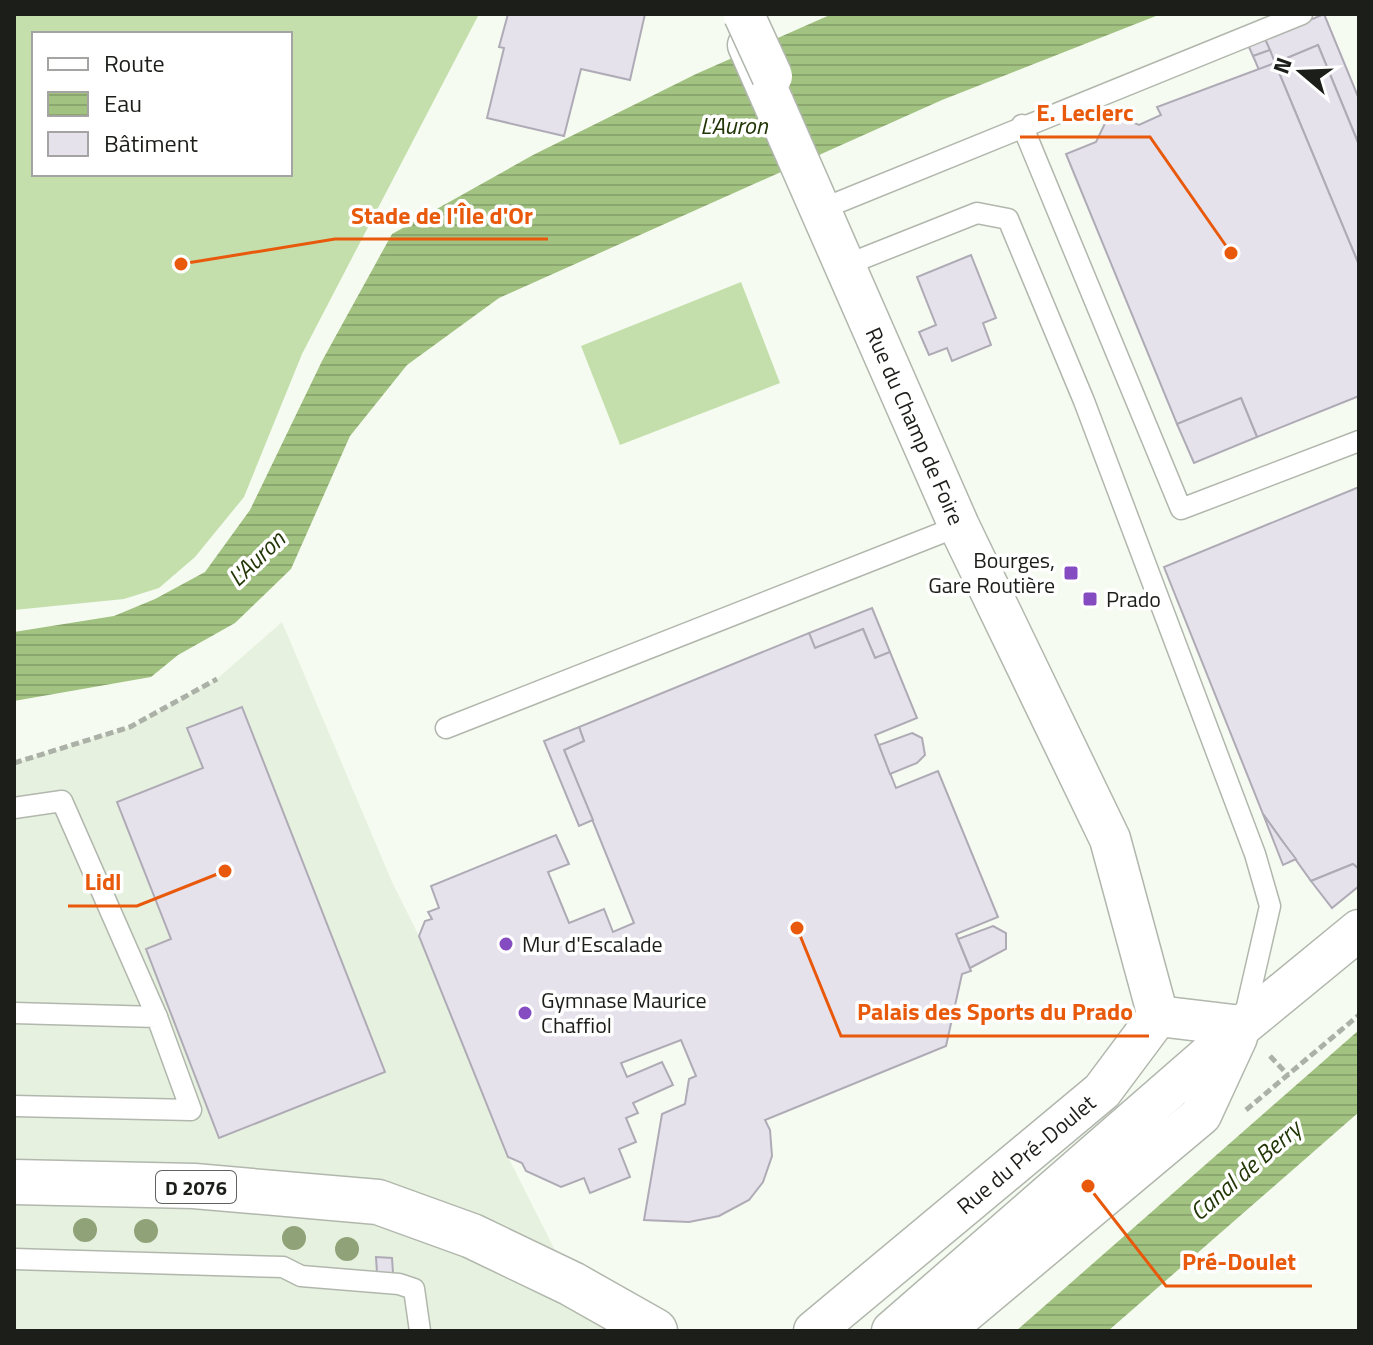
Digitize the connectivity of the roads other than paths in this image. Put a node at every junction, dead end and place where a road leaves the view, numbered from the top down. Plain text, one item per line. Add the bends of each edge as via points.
1 (1302, 14) edge
2 (739, 15) edge
3 (1022, 125) junction
4 (821, 195) junction
5 (851, 263) junction
6 (1359, 441) edge
7 (959, 526) junction
8 (446, 728) dead end
9 (14, 808) edge
10 (1359, 930) edge
11 (14, 1013) edge
12 (1158, 1016) junction
13 (157, 1017) junction
14 (1242, 1026) junction
15 (14, 1106) edge
16 (14, 1182) edge
17 (14, 1259) edge
18 (420, 1323) edge
19 (655, 1331) edge
20 (814, 1331) edge
21 (892, 1331) edge
22 (943, 1331) edge

1 - 3 lane
2 - 4 street, Rue du Champ de Foire, bridge
3 - 4 lane
3 - 6 lane via 1181,509
4 - 5 street, Rue du Champ de Foire
5 - 7 street, Rue du Champ de Foire
5 - 14 lane via 977,213 1008,219 1084,401 1259,867 1270,906
7 - 8 lane
7 - 12 street, Rue du Champ de Foire via 1110,839
9 - 13 lane via 62,801
10 - 14 street, Rue du Pré-Doulet
11 - 13 lane
12 - 14 street
12 - 20 street, Rue du Pré-Doulet via 1102,1091
13 - 15 lane via 191,1110
14 - 21 street, Rue du Pré-Doulet
14 - 22 street, Rue du Pré-Doulet via 1201,1115
16 - 19 main road, D 2076 via 194,1186 378,1202 472,1236
17 - 18 lane via 283,1267 301,1276 399,1284 414,1289

